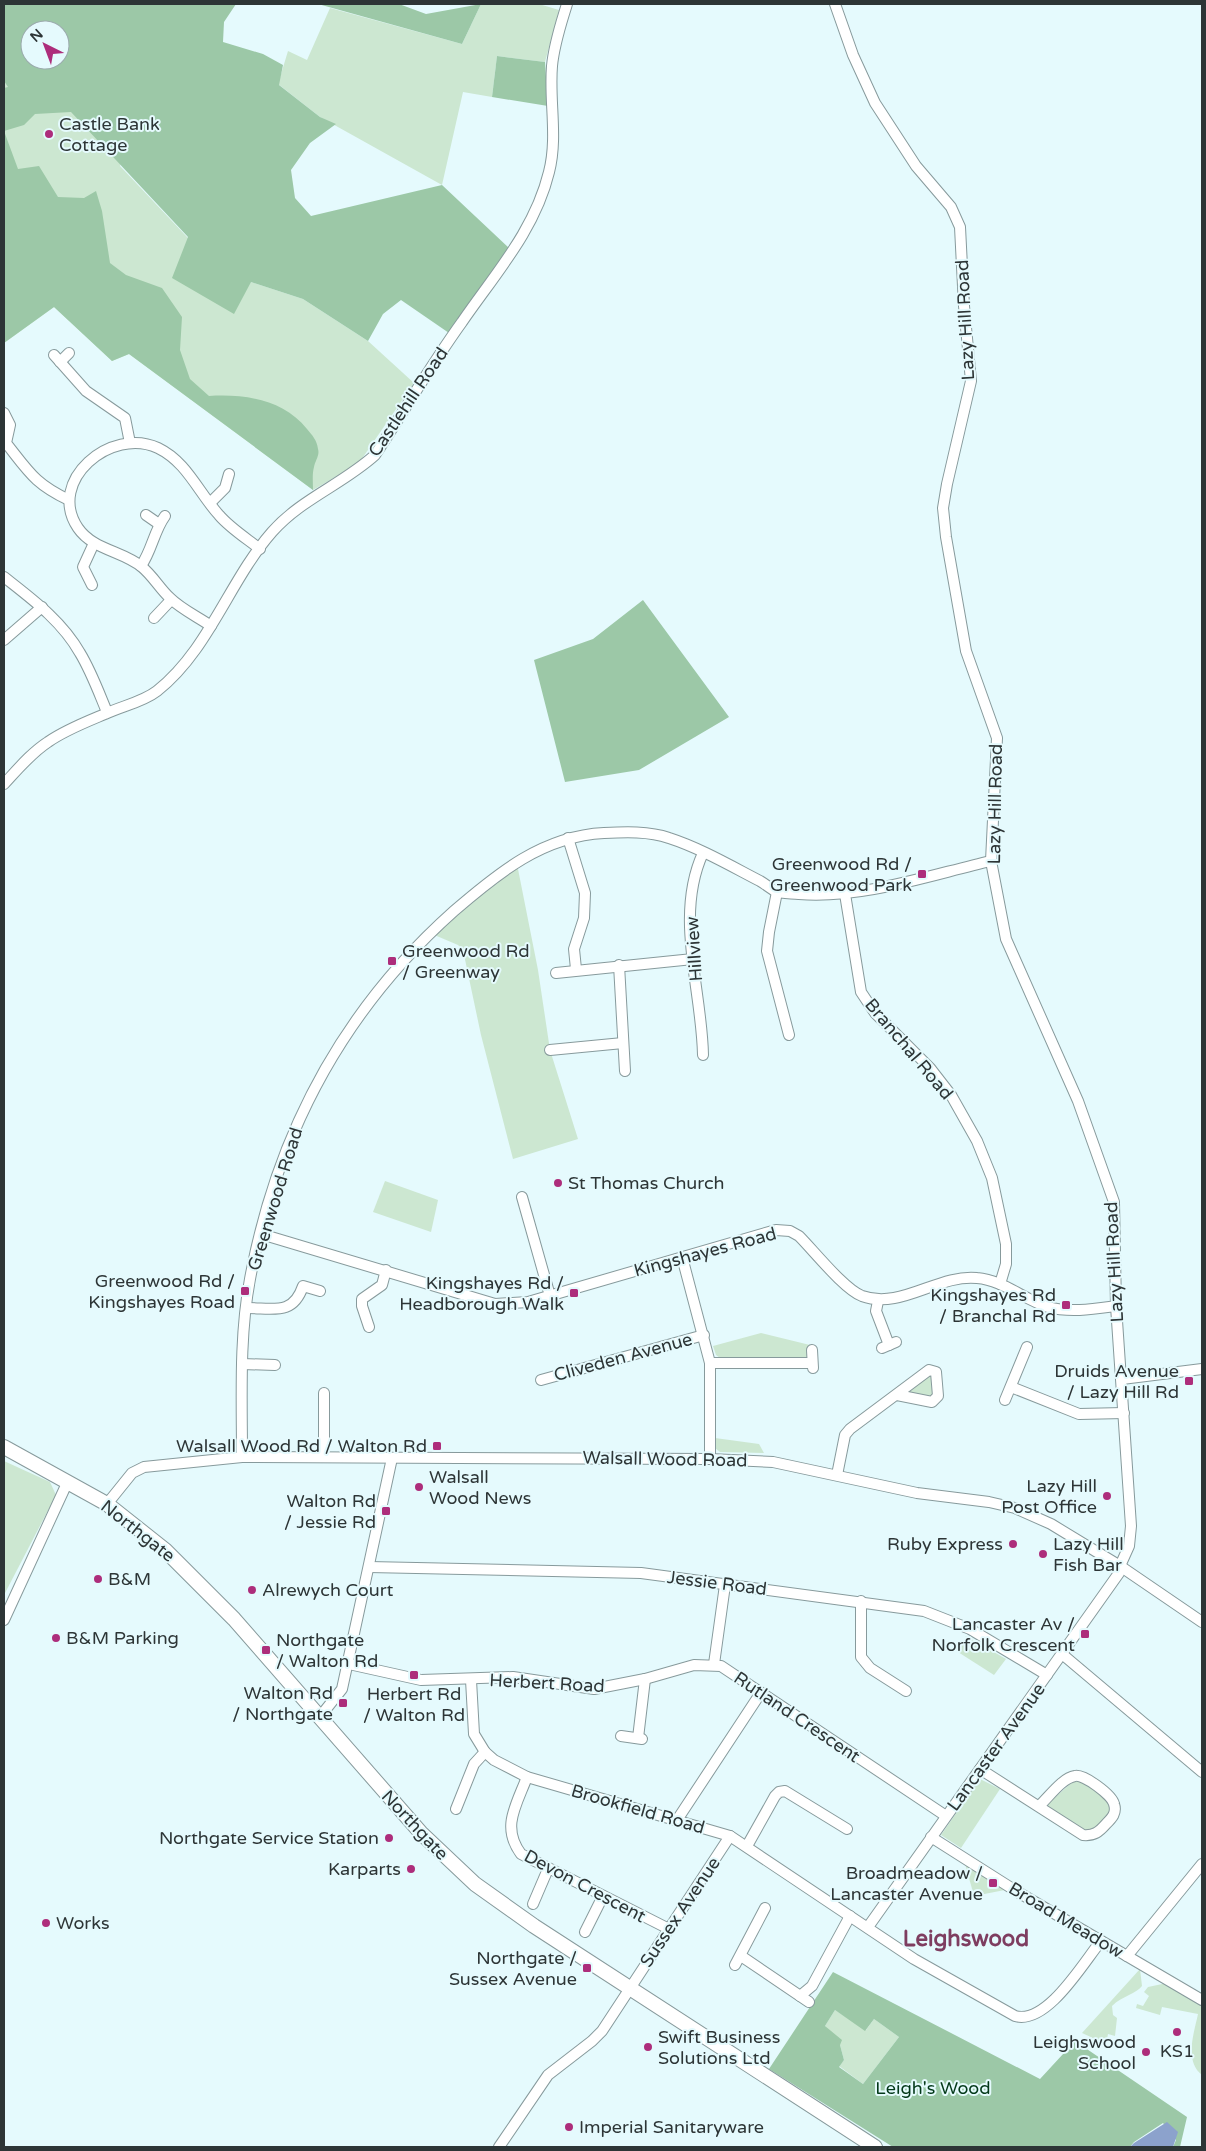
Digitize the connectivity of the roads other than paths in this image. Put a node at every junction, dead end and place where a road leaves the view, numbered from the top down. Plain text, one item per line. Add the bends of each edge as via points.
1 (567, 4) edge
2 (835, 4) edge
3 (69, 353) dead end
4 (4, 413) edge
5 (130, 442) junction
6 (5, 443) edge
7 (228, 472) dead end
8 (69, 500) junction
9 (210, 503) junction
10 (146, 515) dead end
11 (94, 543) junction
12 (260, 549) junction
13 (141, 566) junction
14 (97, 573) dead end
15 (4, 577) edge
16 (171, 600) junction
17 (42, 607) junction
18 (152, 620) dead end
19 (211, 626) junction
20 (4, 640) edge
21 (108, 712) junction
22 (4, 784) edge
23 (568, 838) junction
24 (703, 853) junction
25 (991, 861) junction
26 (777, 892) junction
27 (845, 894) junction
28 (693, 959) junction
29 (619, 965) junction
30 (576, 969) junction
31 (556, 973) dead end
32 (786, 1019) junction
33 (775, 1022) dead end
34 (790, 1035) dead end
35 (623, 1043) junction
36 (705, 1049) dead end
37 (550, 1050) dead end
38 (625, 1071) dead end
39 (522, 1197) dead end
40 (261, 1234) junction
41 (682, 1257) junction
42 (386, 1270) junction
43 (1000, 1284) junction
44 (320, 1291) dead end
45 (550, 1296) junction
46 (878, 1301) junction
47 (1116, 1306) junction
48 (247, 1308) junction
49 (369, 1327) dead end
50 (704, 1335) junction
51 (889, 1345) dead end
52 (1027, 1347) dead end
53 (812, 1350) dead end
54 (710, 1363) junction
55 (242, 1364) junction
56 (275, 1365) dead end
57 (1202, 1369) edge
58 (1122, 1379) junction
59 (541, 1380) dead end
60 (1011, 1387) junction
61 (324, 1393) dead end
62 (897, 1395) dead end
63 (1005, 1400) dead end
64 (1124, 1413) junction
65 (4, 1447) edge
66 (242, 1457) junction
67 (324, 1457) junction
68 (392, 1458) junction
69 (710, 1459) junction
70 (837, 1475) junction
71 (68, 1481) junction
72 (107, 1504) junction
73 (1120, 1566) junction
74 (369, 1567) junction
75 (725, 1585) junction
76 (860, 1601) junction
77 (4, 1620) edge
78 (1202, 1622) edge
79 (1062, 1654) junction
80 (349, 1664) junction
81 (714, 1664) junction
82 (1047, 1675) junction
83 (646, 1679) junction
84 (470, 1680) junction
85 (907, 1691) dead end
86 (760, 1694) junction
87 (319, 1718) junction
88 (621, 1736) dead end
89 (485, 1752) junction
90 (980, 1769) junction
91 (1202, 1772) edge
92 (527, 1777) junction
93 (1040, 1806) junction
94 (456, 1808) dead end
95 (946, 1816) junction
96 (677, 1820) junction
97 (847, 1829) dead end
98 (730, 1836) junction
99 (931, 1837) junction
100 (747, 1846) junction
101 (1202, 1864) edge
102 (548, 1869) junction
103 (603, 1896) junction
104 (533, 1904) dead end
105 (764, 1916) dead end
106 (850, 1916) junction
107 (868, 1927) junction
108 (669, 1929) junction
109 (585, 1932) dead end
110 (1101, 1940) junction
111 (1127, 1956) junction
112 (630, 1988) junction
113 (1202, 2000) edge
114 (499, 2147) edge
115 (875, 2147) edge

1 - 12 street, Castlehill Road via 552,68 554,142 550,172 535,213 515,249 461,323 375,455 356,472 288,515
2 - 25 street, Lazy Hill Road via 875,103 916,166 951,207 960,228 971,381 943,508 966,650 997,738
3 - 5 street via 57,358 86,391 125,418
4 - 6 street via 10,425
5 - 8 street via 103,450 87,463
5 - 9 street via 149,445 167,453 188,472
6 - 8 street via 39,484
7 - 9 street via 225,488
8 - 11 street via 76,524
9 - 12 street via 232,527
10 - 13 street via 162,520
11 - 13 street
11 - 14 street via 82,567 90,583
12 - 19 street, Castlehill Road
13 - 16 street
15 - 17 street
16 - 18 street
16 - 19 street
17 - 20 street
17 - 21 street via 80,652
19 - 21 street, Castlehill Road via 178,671 156,692
21 - 22 street, Castlehill Road via 47,742
23 - 24 street, Greenwood Road via 634,832 667,837
23 - 30 street via 585,893 584,918 574,949
23 - 40 street, Greenwood Road via 553,842 515,862 477,891 427,935 371,998 343,1037 304,1109 284,1157
24 - 26 street, Greenwood Road
24 - 28 street, Hillview via 690,900
25 - 27 street, Greenwood Road
25 - 47 street, Lazy Hill Road via 1006,939 1078,1100 1114,1202
26 - 27 street, Greenwood Road
26 - 32 street via 767,951
27 - 43 street, Branchal Road via 861,992 875,1013 930,1068 951,1095 977,1141 992,1178 1006,1244 1006,1264
28 - 29 street
28 - 36 street, Hillview
29 - 30 street
29 - 35 street
30 - 31 street
32 - 33 street
32 - 34 street
35 - 37 street via 567,1052
35 - 38 street
39 - 45 street
40 - 42 street, Kingshayes Road
40 - 48 street, Greenwood Road
41 - 45 street, Kingshayes Road
41 - 46 street, Kingshayes Road via 776,1230 790,1231 799,1236 846,1285 860,1295
41 - 50 street
42 - 45 street, Kingshayes Road via 495,1304 517,1304
42 - 49 street via 382,1286 362,1299
43 - 46 street via 978,1278 958,1278
43 - 47 street via 1047,1306 1066,1310
44 - 48 street via 303,1286 298,1299 286,1309
46 - 51 street via 876,1311
47 - 58 street, Lazy Hill Road
48 - 55 street, Greenwood Road
50 - 54 street
50 - 59 street, Cliveden Avenue
52 - 60 street
53 - 54 street via 813,1366
54 - 69 street
55 - 56 street
55 - 66 street, Greenwood Road
57 - 58 street
58 - 64 street, Lazy Hill Road
60 - 63 street
60 - 64 street via 1079,1414
61 - 67 street
62 - 70 street via 847,1432
64 - 73 street, Lazy Hill Road via 1131,1526 1129,1546
65 - 71 main road, Northgate
66 - 67 street, Walsall Wood Road
66 - 72 street, Walsall Wood Road via 144,1467 132,1473
67 - 68 street, Walsall Wood Road
68 - 69 street, Walsall Wood Road
68 - 74 street
69 - 70 street, Walsall Wood Road via 773,1462
70 - 73 street, Walsall Wood Road via 917,1493 1014,1508 1051,1524
71 - 72 main road, Northgate
71 - 77 street
72 - 87 main road, Northgate via 203,1585
73 - 78 street, Walsall Wood Road
73 - 79 street, Lancaster Avenue via 1119,1573
74 - 75 street, Jessie Road via 641,1573
74 - 80 street
75 - 76 street, Jessie Road
75 - 81 street, Rutland Crescent
76 - 82 street, Jessie Road via 947,1619
76 - 85 street via 861,1657 870,1668
79 - 82 street, Lancaster Avenue
79 - 91 street
80 - 84 street, Herbert Road via 422,1680
80 - 87 street via 342,1689
81 - 83 street, Herbert Road
81 - 86 street, Rutland Crescent
82 - 90 street, Lancaster Avenue
83 - 84 street, Herbert Road via 594,1689 513,1677
83 - 88 street via 640,1738
84 - 89 street, Brookfield Road via 472,1726
86 - 95 street, Rutland Crescent
86 - 96 street
87 - 112 main road, Northgate via 460,1872 507,1908
89 - 92 street, Brookfield Road
89 - 94 street via 474,1764
90 - 93 street
90 - 95 street, Lancaster Avenue
92 - 96 street, Brookfield Road
92 - 102 street, Devon Crescent via 510,1822 512,1840 521,1854
93 - 93 street via 1083,1835 1091,1836 1114,1816 1115,1806 1112,1798 1083,1776 1068,1779
95 - 99 street, Lancaster Avenue
96 - 98 street, Brookfield Road
97 - 100 street via 785,1791 779,1792
98 - 100 street, Brookfield Road
98 - 108 street, Sussex Avenue
99 - 107 street, Lancaster Avenue
99 - 110 street, Broad Meadow
100 - 106 street, Brookfield Road
101 - 111 street
102 - 103 street, Devon Crescent
102 - 104 street
103 - 108 street, Devon Crescent
103 - 109 street
105 - 106 street via 738,1960 804,1999
106 - 107 street, Brookfield Road
107 - 110 street, Brookfield Road via 962,1987 1020,2018 1036,2015 1051,2003
108 - 112 street, Sussex Avenue
110 - 111 street, Broad Meadow
111 - 113 street, Broad Meadow
112 - 114 street, Sussex Avenue via 599,2034 548,2075
112 - 115 main road, Northgate

